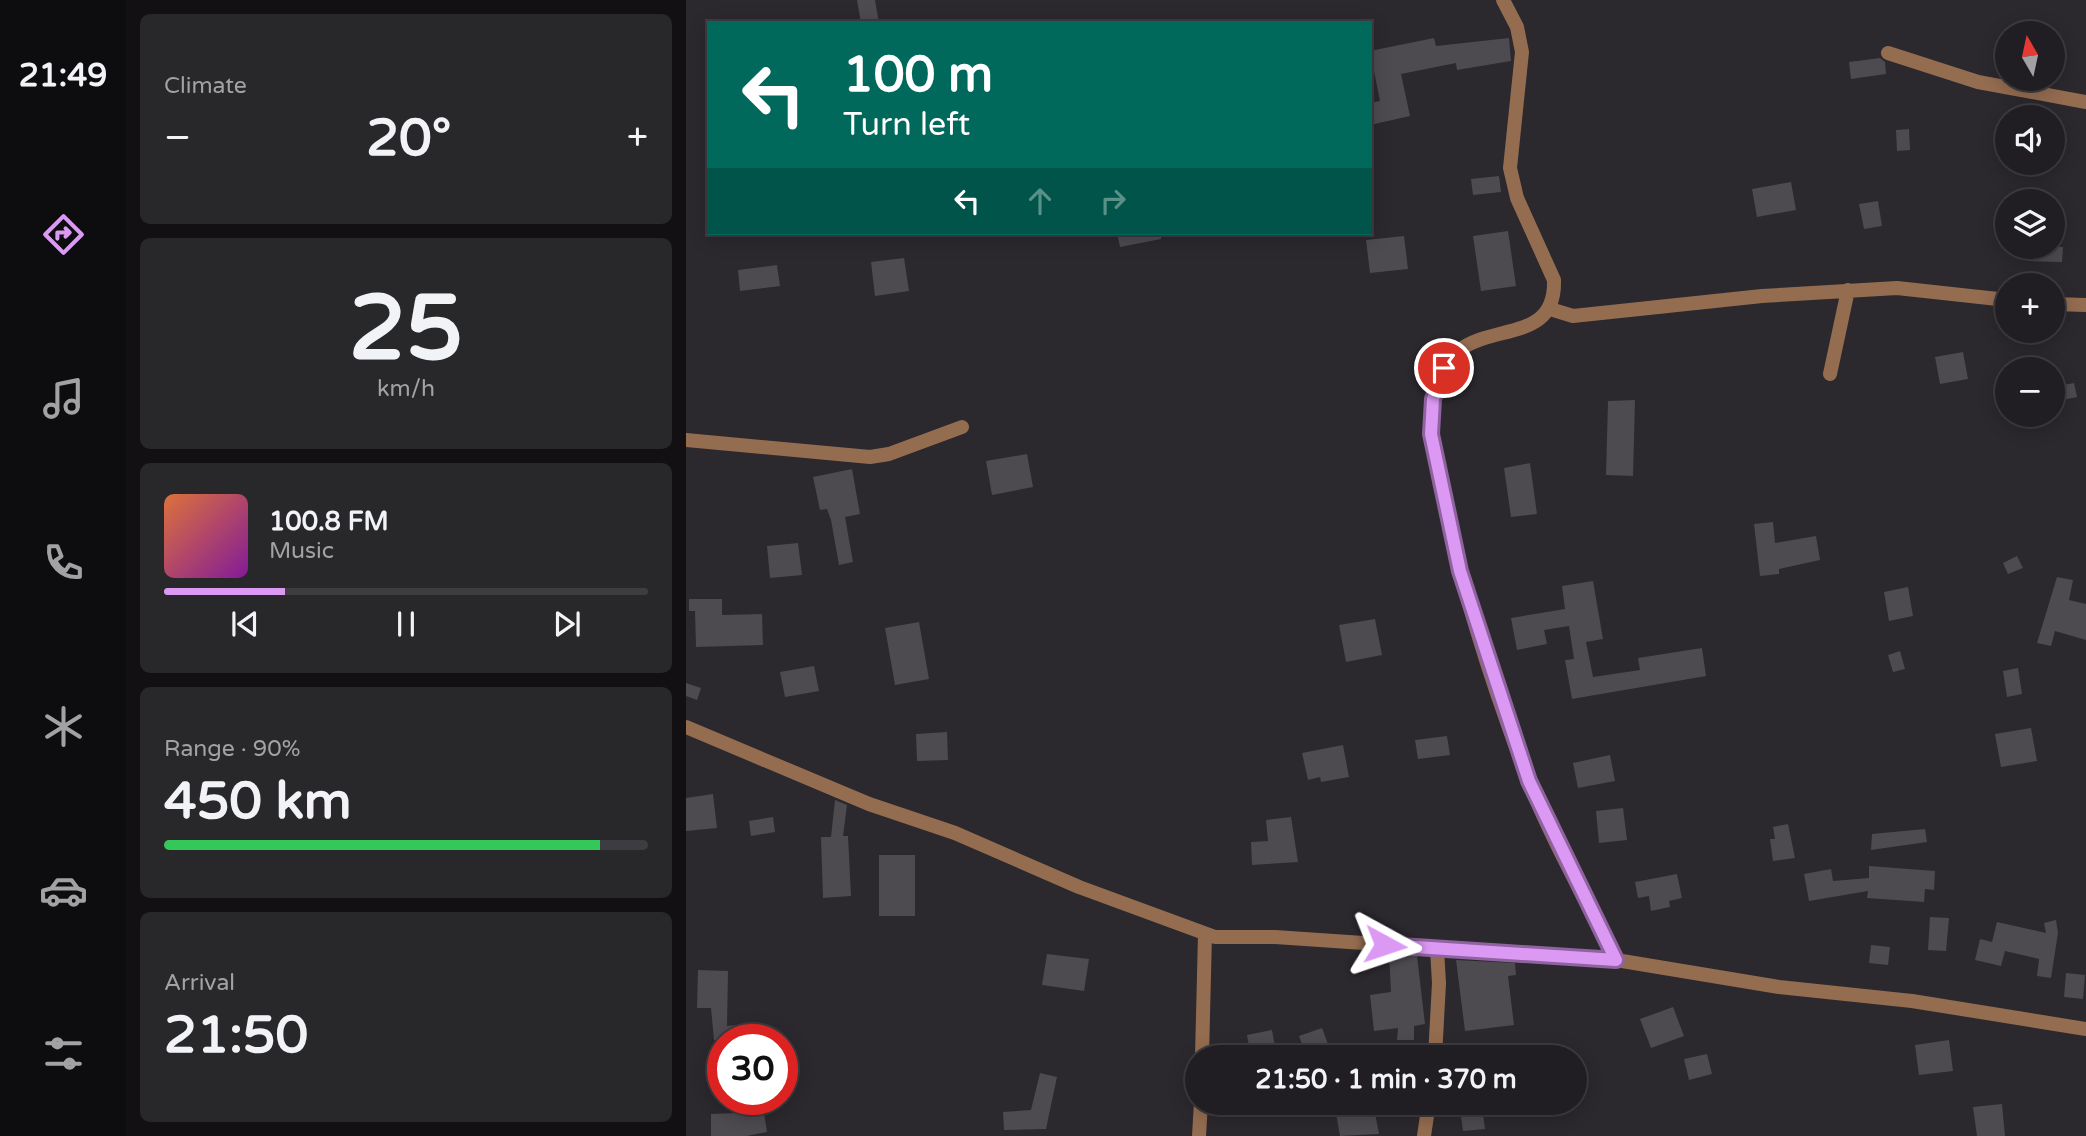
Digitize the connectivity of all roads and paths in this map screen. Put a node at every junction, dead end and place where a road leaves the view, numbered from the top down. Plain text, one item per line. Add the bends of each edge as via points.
1 (1503, 0) edge
2 (1888, 53) dead end
3 (2086, 102) edge
4 (1847, 290) junction
5 (1995, 299) edge
6 (2065, 304) edge
7 (2086, 304) edge
8 (1550, 309) junction
9 (1830, 374) dead end
10 (962, 427) dead end
11 (686, 440) edge
12 (686, 727) edge
13 (1205, 934) junction
14 (1437, 949) junction
15 (1616, 960) junction
16 (2086, 1029) edge
17 (1202, 1045) edge
18 (1436, 1045) edge
19 (1200, 1115) edge
20 (1427, 1115) edge
21 (1199, 1136) edge
22 (1424, 1136) edge

1 - 8 street via 1517,27 1522,51 1510,168 1517,198 1553,280
2 - 3 street via 1978,82
4 - 5 street via 1896,288
4 - 8 street via 1573,316
4 - 9 street
6 - 7 street
8 - 15 street via 1531,325 1457,351 1444,368 1433,399 1431,434 1460,571 1529,781
10 - 11 street via 870,457
12 - 13 street via 869,804 956,833 1079,887
13 - 14 street
13 - 17 street
14 - 15 street
14 - 18 street
15 - 16 street
19 - 21 street
20 - 22 street

